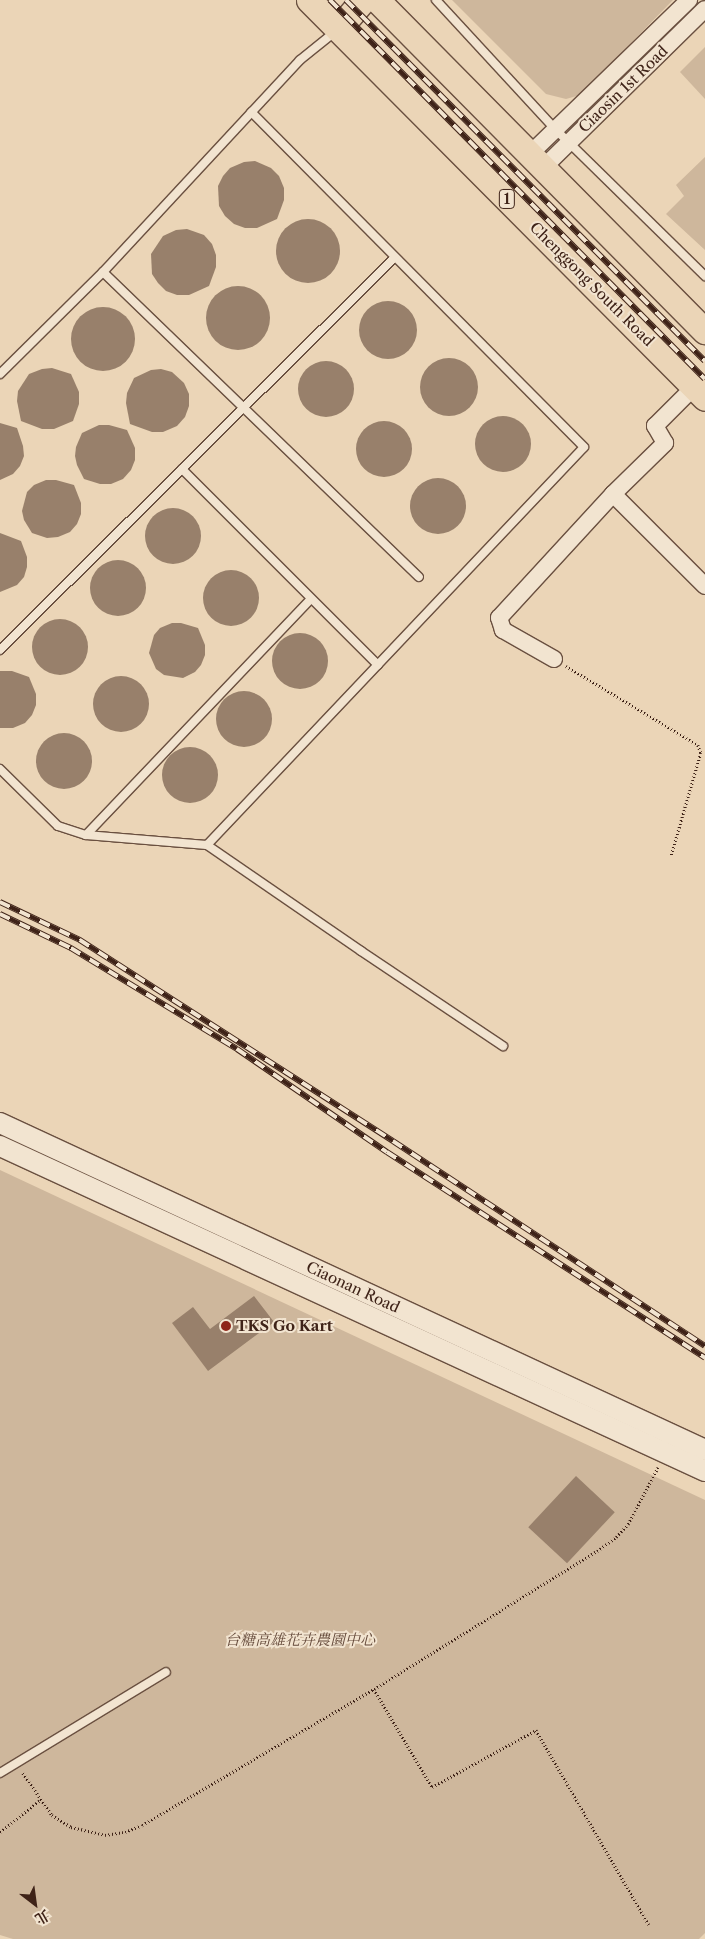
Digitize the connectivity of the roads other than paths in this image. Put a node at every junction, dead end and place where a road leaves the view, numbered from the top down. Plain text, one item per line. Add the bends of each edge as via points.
1 (309, 0) edge
2 (363, 0) edge
3 (377, 0) edge
4 (436, 0) edge
5 (689, 0) edge
6 (705, 10) edge
7 (338, 29) junction
8 (252, 112) junction
9 (556, 130) junction
10 (569, 142) junction
11 (536, 162) junction
12 (395, 257) junction
13 (103, 272) junction
14 (705, 276) edge
15 (705, 330) edge
16 (0, 374) edge
17 (700, 392) edge
18 (243, 408) junction
19 (182, 469) junction
20 (613, 494) junction
21 (419, 577) dead end
22 (705, 586) edge
23 (311, 599) junction
24 (0, 650) edge
25 (554, 659) road end
26 (378, 666) junction
27 (0, 769) edge
28 (86, 835) junction
29 (207, 845) junction
30 (503, 1046) dead end
31 (0, 1123) edge
32 (0, 1146) edge
33 (705, 1450) edge
34 (705, 1472) edge
35 (166, 1672) dead end
36 (0, 1773) edge

1 - 7 main road, Chenggong South Road / 1
2 - 7 main road
3 - 11 main road
4 - 9 lane
5 - 9 street, Ciaosin 1st Road
6 - 10 street, Ciaosin 1st Road
7 - 8 lane via 300,60
7 - 17 main road, Chenggong South Road / 1
8 - 12 lane
8 - 13 lane
9 - 10 lane
9 - 11 street, Ciaosin 1st Road
10 - 11 street, Ciaosin 1st Road
10 - 14 lane
11 - 15 main road
12 - 18 lane
12 - 26 lane via 584,447
13 - 16 lane
13 - 18 lane
17 - 20 street via 655,426 665,443
18 - 19 lane
18 - 21 lane
19 - 23 lane
19 - 24 lane
20 - 22 street
20 - 25 street via 499,618 503,630
23 - 26 lane
23 - 28 lane
26 - 29 lane
27 - 28 lane via 58,826
28 - 29 lane
29 - 30 lane
31 - 33 street, Ciaonan Road
32 - 34 street, Ciaonan Road
35 - 36 lane

